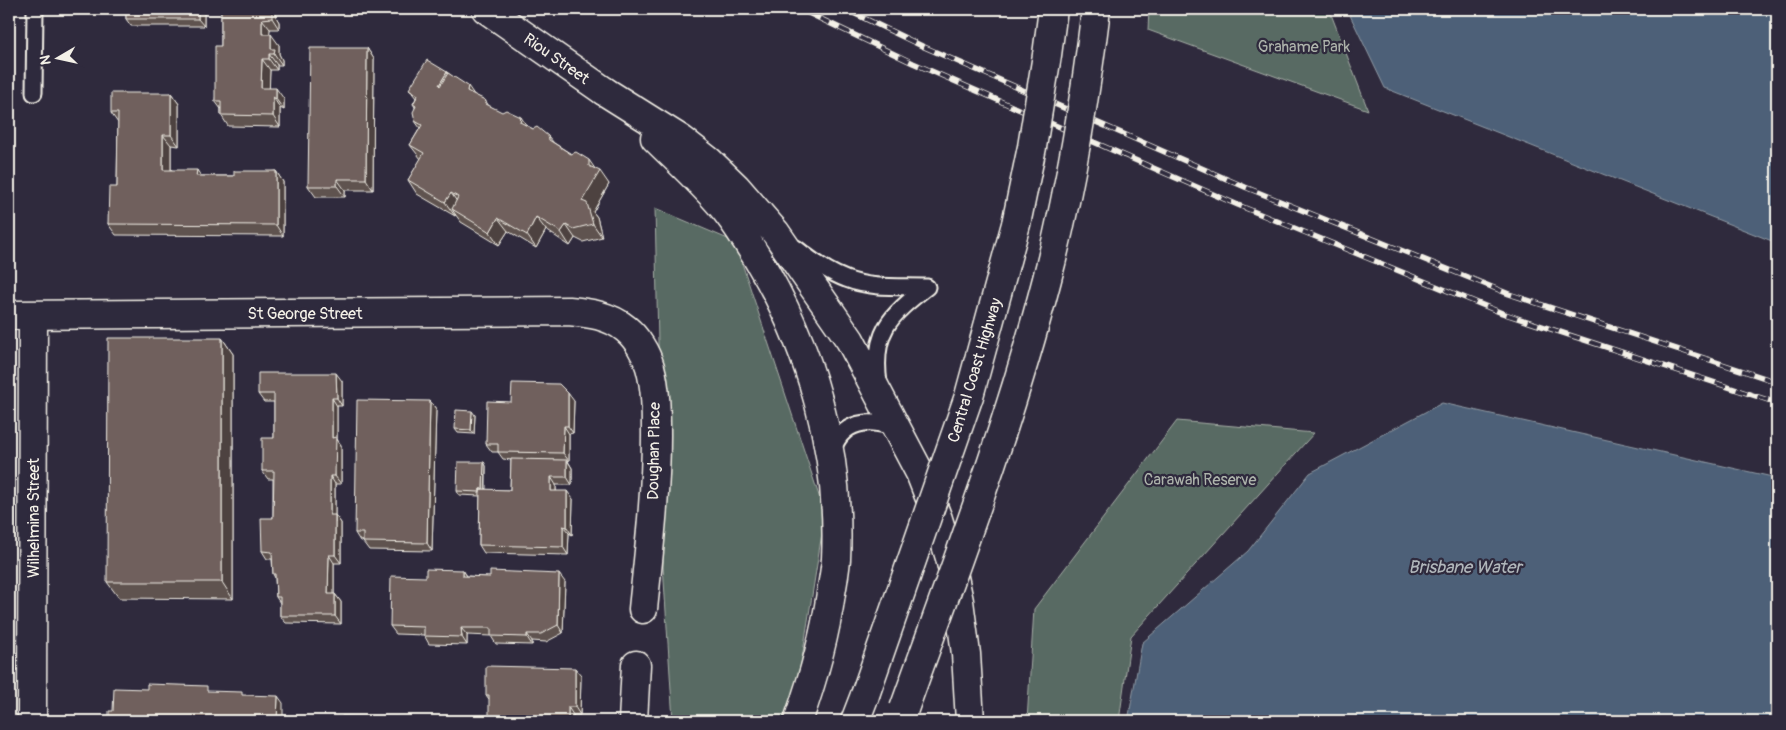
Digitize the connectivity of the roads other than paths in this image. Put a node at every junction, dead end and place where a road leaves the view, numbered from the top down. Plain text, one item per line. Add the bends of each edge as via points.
1 (35, 9) edge
2 (486, 9) edge
3 (1053, 9) edge
4 (1096, 9) edge
5 (604, 91) junction
6 (34, 93) dead end
7 (776, 233) junction
8 (21, 315) edge
9 (602, 316) joint
10 (880, 395) junction
11 (898, 430) junction
12 (830, 459) junction
13 (644, 609) dead end
14 (636, 665) dead end
15 (902, 715) edge
16 (32, 721) edge
17 (632, 721) edge
18 (798, 721) edge
19 (855, 721) edge
20 (970, 721) edge

1 - 6 lane
2 - 5 main road, Riou Street
3 - 19 main road, Central Coast Highway, bridge via 1032,147 1018,214 969,396
4 - 15 main road, bridge via 1071,176 1047,280 1002,433
5 - 7 main road via 709,161
5 - 12 main road via 707,189 755,254 802,349
7 - 10 main road via 850,340
7 - 10 lane via 818,265 847,280 875,285 927,287 898,311 880,338
8 - 9 main road, St George Street via 569,311
8 - 16 main road, Wilhelmina Street
9 - 13 main road, Doughan Place via 625,329 636,340 653,378 656,453
10 - 11 main road
11 - 12 lane via 876,424 854,425 839,436
11 - 20 main road via 920,473 950,558 966,654
12 - 18 main road via 836,512 836,561 827,624 813,680
14 - 17 main road

